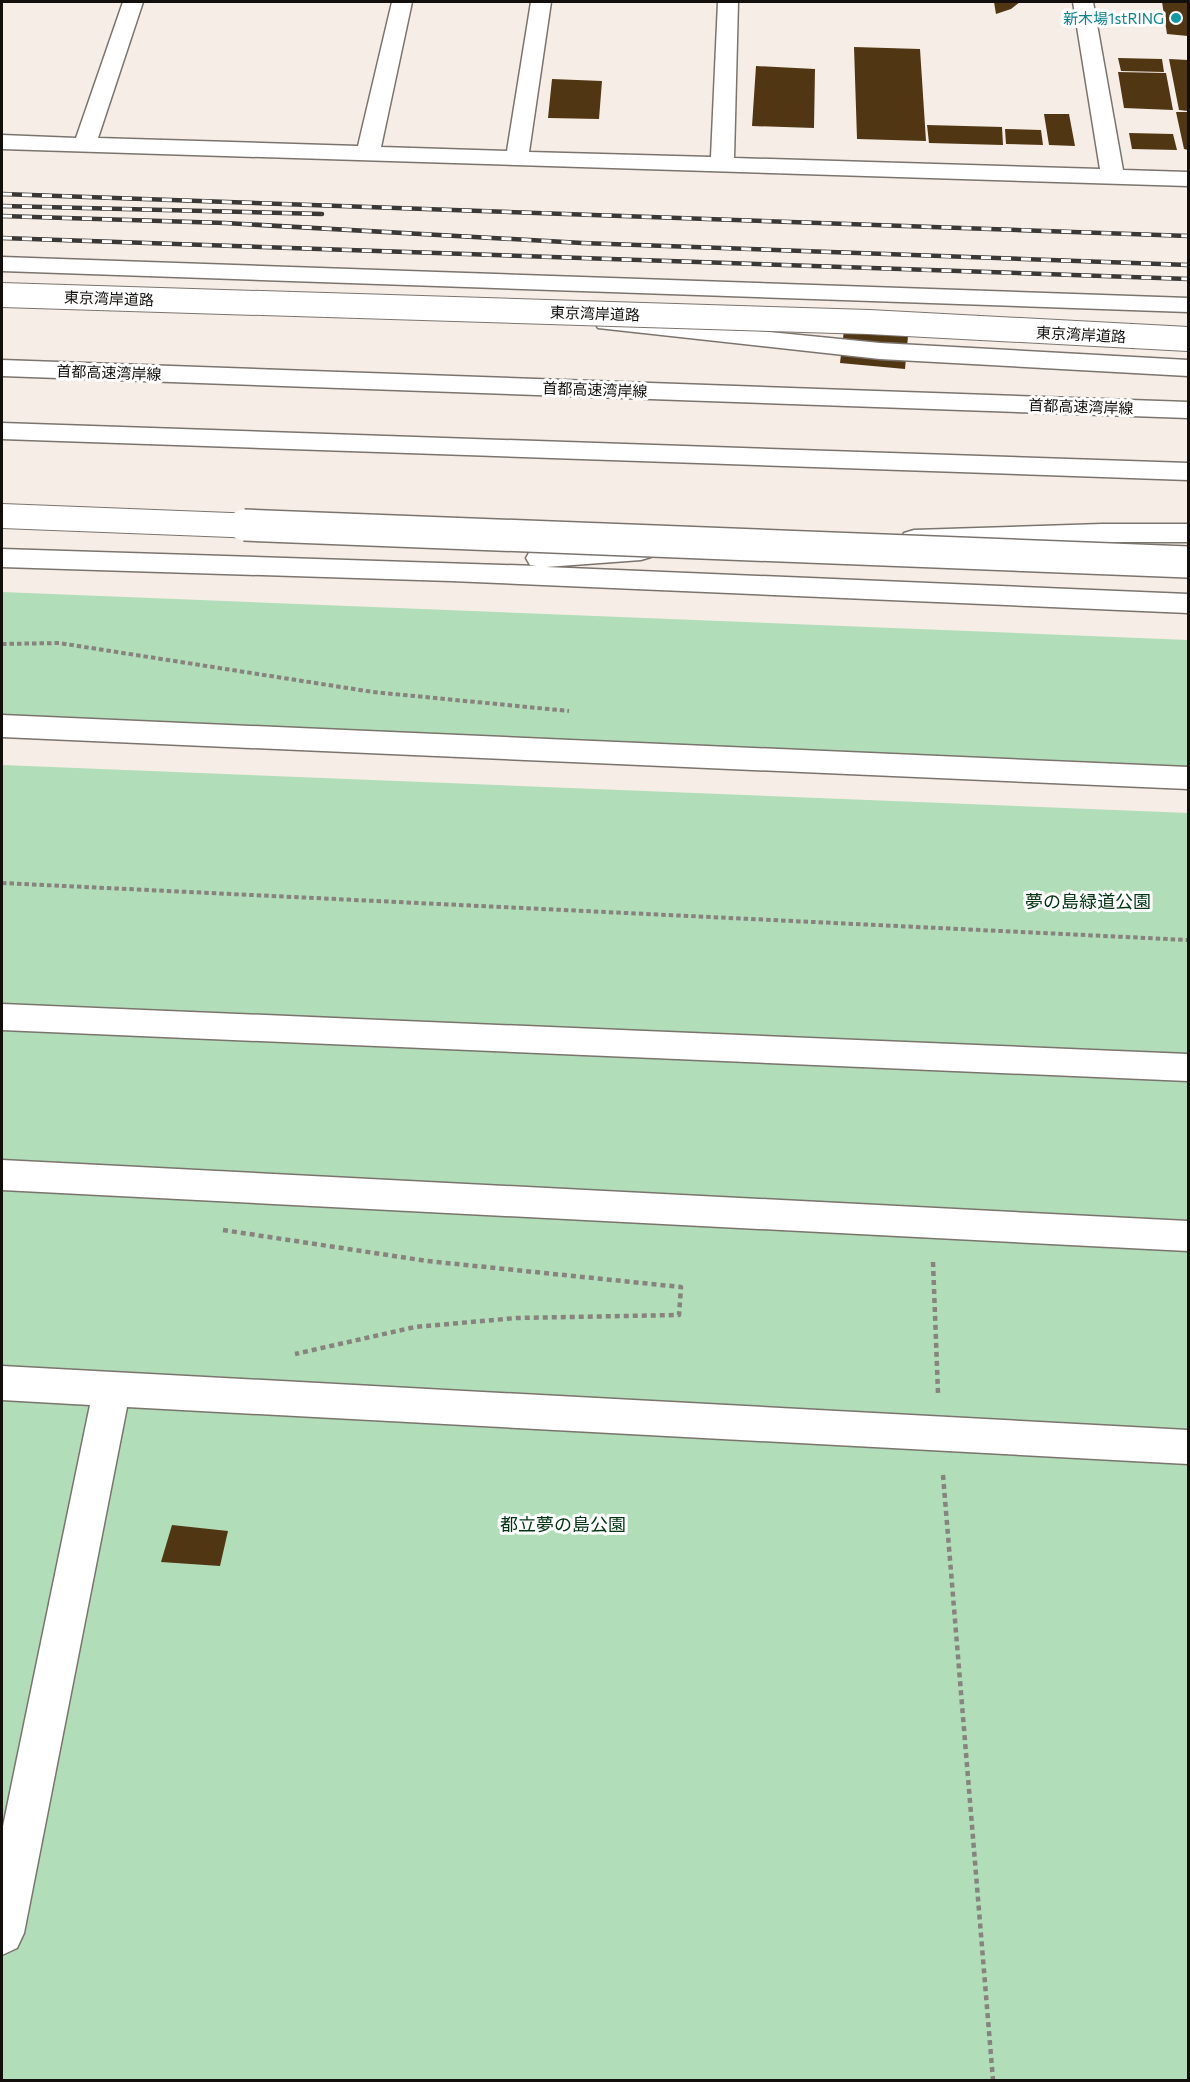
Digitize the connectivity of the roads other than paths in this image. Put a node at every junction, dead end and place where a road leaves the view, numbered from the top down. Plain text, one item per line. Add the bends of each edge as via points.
1 (134, 2) edge
2 (402, 2) edge
3 (541, 2) edge
4 (728, 2) edge
5 (1083, 2) edge
6 (2, 142) edge
7 (85, 144) junction
8 (368, 153) junction
9 (517, 157) junction
10 (722, 164) junction
11 (1113, 176) junction
12 (1188, 179) edge
13 (2, 264) edge
14 (162, 269) junction
15 (2, 295) edge
16 (1188, 305) edge
17 (1188, 339) edge
18 (2, 368) edge
19 (1188, 368) edge
20 (1188, 410) edge
21 (2, 431) edge
22 (1188, 472) edge
23 (2, 516) edge
24 (1188, 533) edge
25 (2, 558) edge
26 (1188, 562) edge
27 (451, 572) junction
28 (1188, 604) edge
29 (2, 726) edge
30 (2, 748) edge
31 (1188, 778) edge
32 (1188, 799) edge
33 (2, 1017) edge
34 (1188, 1068) edge
35 (2, 1175) edge
36 (1188, 1236) edge
37 (2, 1383) edge
38 (112, 1389) junction
39 (1188, 1447) edge
40 (2, 1933) edge

1 - 7 main road
2 - 8 main road
3 - 9 main road
4 - 10 main road
5 - 11 main road
6 - 7 main road
7 - 8 main road
8 - 9 main road
9 - 10 main road
10 - 11 main road
11 - 12 main road
13 - 14 main road
14 - 16 main road
14 - 19 main road via 225,283 347,300 880,351
15 - 17 main road, 東京湾岸道路, bridge via 857,321
18 - 20 main road, 首都高速湾岸線
21 - 22 main road
23 - 26 main road, bridge
24 - 27 main road via 679,548 507,561
25 - 27 main road
27 - 28 main road
29 - 31 main road
30 - 32 main road
33 - 34 main road
35 - 36 main road
37 - 38 main road
38 - 39 main road
38 - 40 main road

